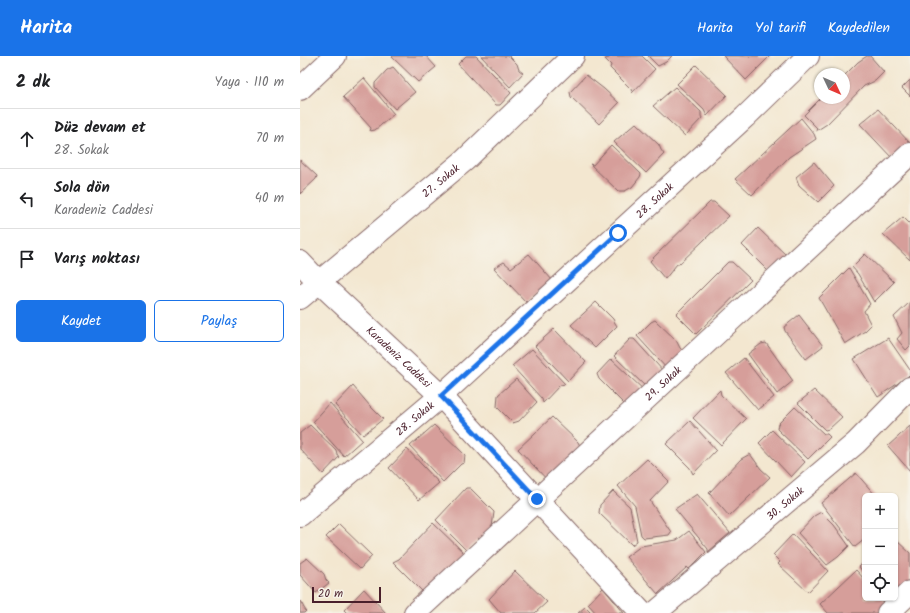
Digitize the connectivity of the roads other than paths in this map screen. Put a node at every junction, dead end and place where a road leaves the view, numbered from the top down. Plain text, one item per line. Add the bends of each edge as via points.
1 (335, 56) edge
2 (574, 56) edge
3 (808, 56) edge
4 (300, 89) edge
5 (910, 154) edge
6 (300, 262) edge
7 (319, 282) junction
8 (300, 298) edge
9 (910, 388) edge
10 (441, 396) junction
11 (537, 499) junction
12 (300, 515) edge
13 (910, 592) edge
14 (415, 613) edge
15 (642, 613) edge
16 (655, 613) edge
17 (888, 613) edge

1 - 4 street
2 - 7 street, 27. Sokak via 465,160
3 - 10 street, 28. Sokak via 740,122
5 - 11 street, 29. Sokak
6 - 7 street, Karadeniz Caddesi
7 - 8 street, 27. Sokak
7 - 10 street, Karadeniz Caddesi
9 - 16 street, 30. Sokak via 856,443
10 - 11 street, Karadeniz Caddesi
10 - 12 street, 28. Sokak
11 - 14 street, 29. Sokak
11 - 15 street, Karadeniz Caddesi
13 - 17 street

